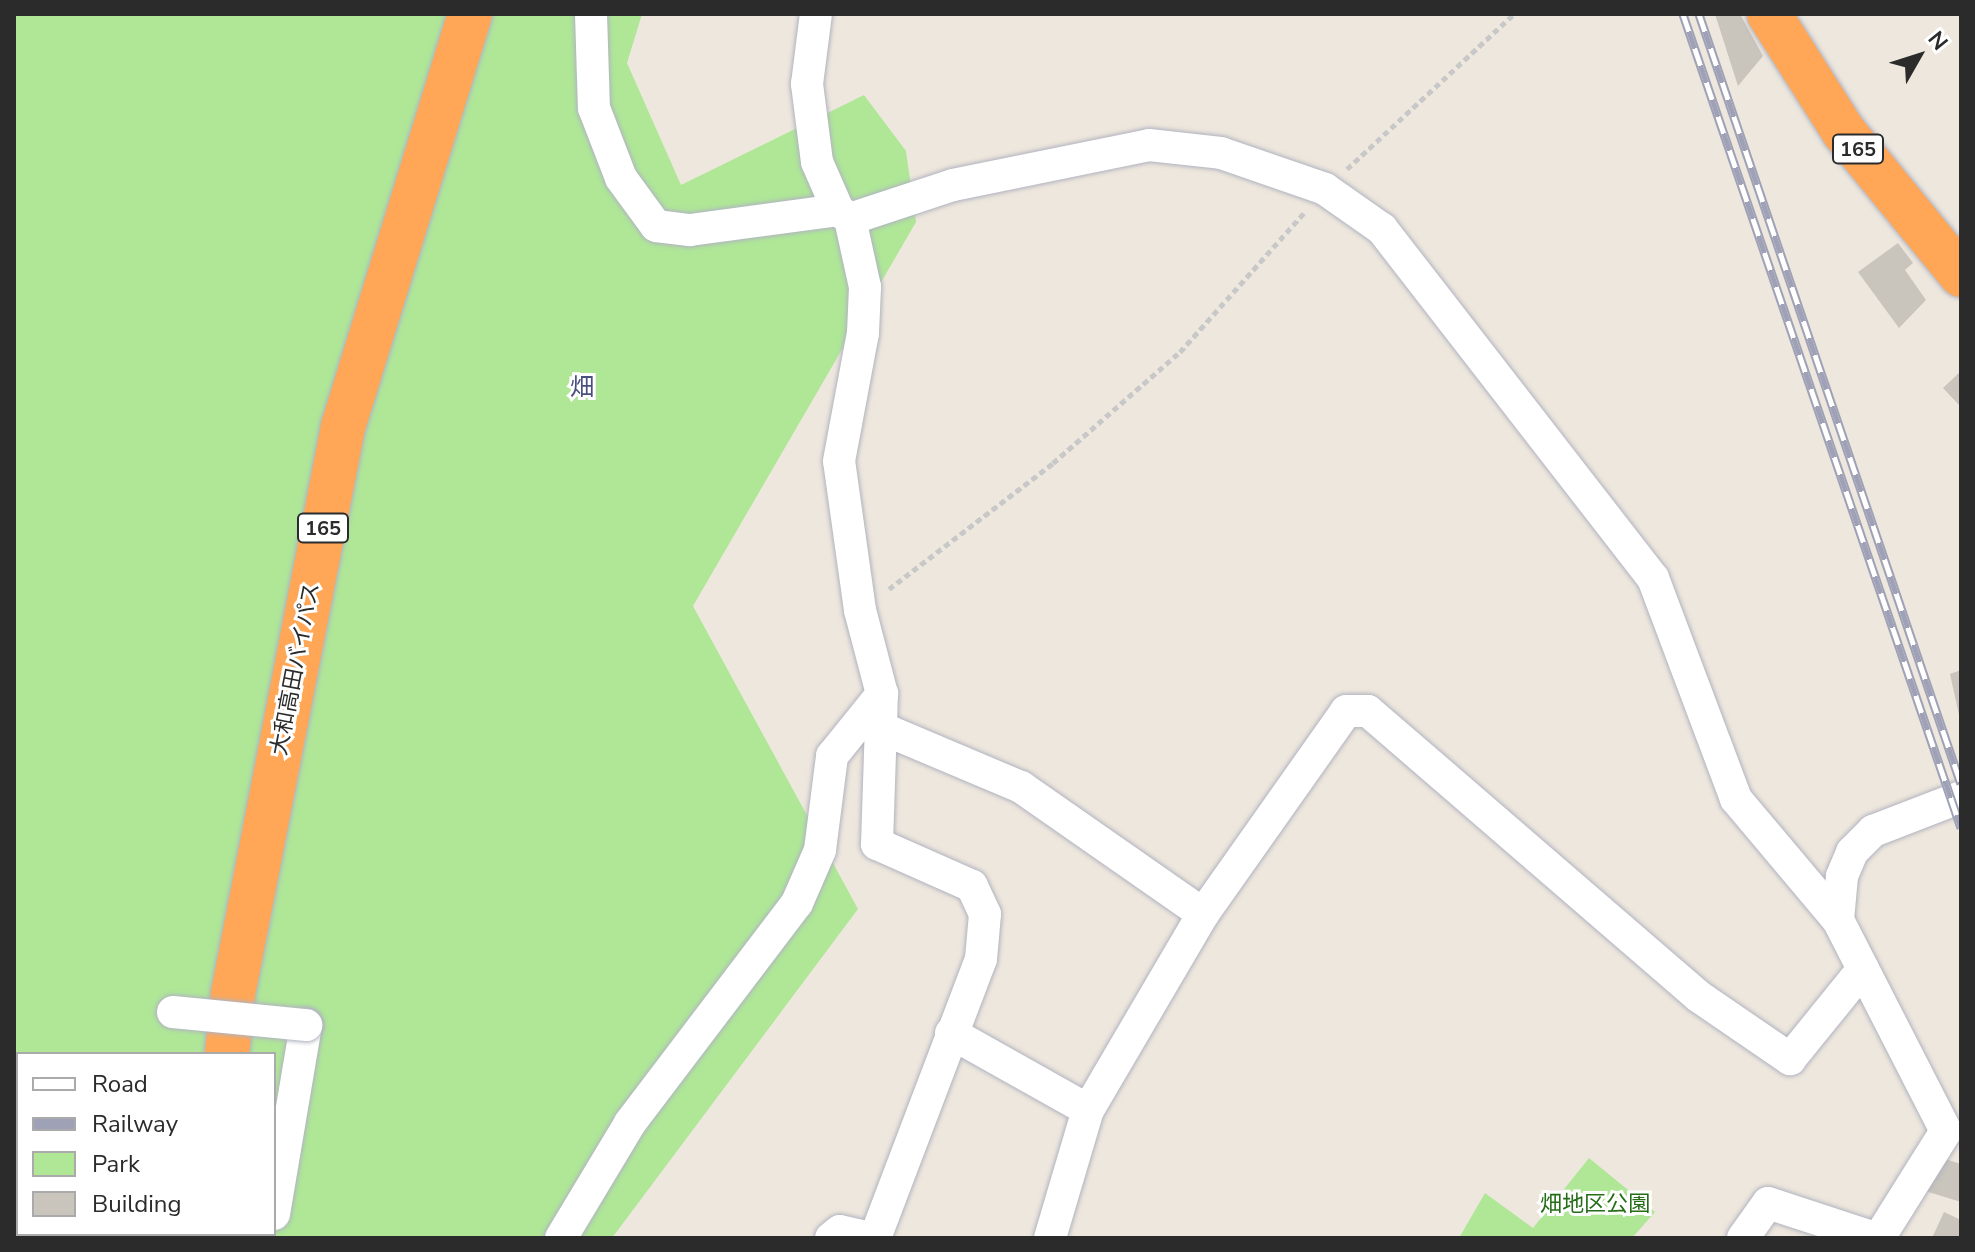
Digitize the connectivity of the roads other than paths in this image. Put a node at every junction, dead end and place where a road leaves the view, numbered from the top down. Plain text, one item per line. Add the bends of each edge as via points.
1 (470, 14) edge
2 (591, 14) edge
3 (816, 14) edge
4 (1779, 19) edge
5 (844, 214) junction
6 (1961, 275) edge
7 (882, 694) junction
8 (881, 728) junction
9 (1961, 797) edge
10 (1203, 914) junction
11 (1838, 920) junction
12 (1863, 969) junction
13 (173, 1012) dead end
14 (951, 1033) junction
15 (227, 1052) edge
16 (1088, 1110) junction
17 (276, 1202) edge
18 (561, 1238) edge
19 (831, 1238) edge
20 (873, 1238) edge
21 (1050, 1238) edge
22 (1743, 1238) edge
23 (1877, 1238) edge

1 - 15 highway, 大和高田バイパス / 165 via 343,427 233,994
2 - 5 street via 594,108 621,178 656,226 690,230
3 - 5 street via 807,84 817,162
4 - 6 highway, 165 via 1844,132
5 - 7 street via 865,287 863,333 839,461 860,610
5 - 11 street via 953,185 1149,145 1221,153 1325,189 1382,229 1653,578 1736,799
7 - 8 street
7 - 18 street via 832,756 820,850 797,903 630,1123
8 - 10 street via 1021,787
8 - 14 street via 877,844 972,886 985,914 981,959
9 - 11 street via 1873,831 1852,852 1842,876
10 - 12 street via 1346,711 1368,711 1698,996 1790,1059
10 - 16 street
11 - 12 street
12 - 23 street via 1946,1131
13 - 17 street, bridge via 306,1025
14 - 16 street
14 - 20 street
16 - 21 street
19 - 20 street via 840,1231
22 - 23 street via 1768,1203

